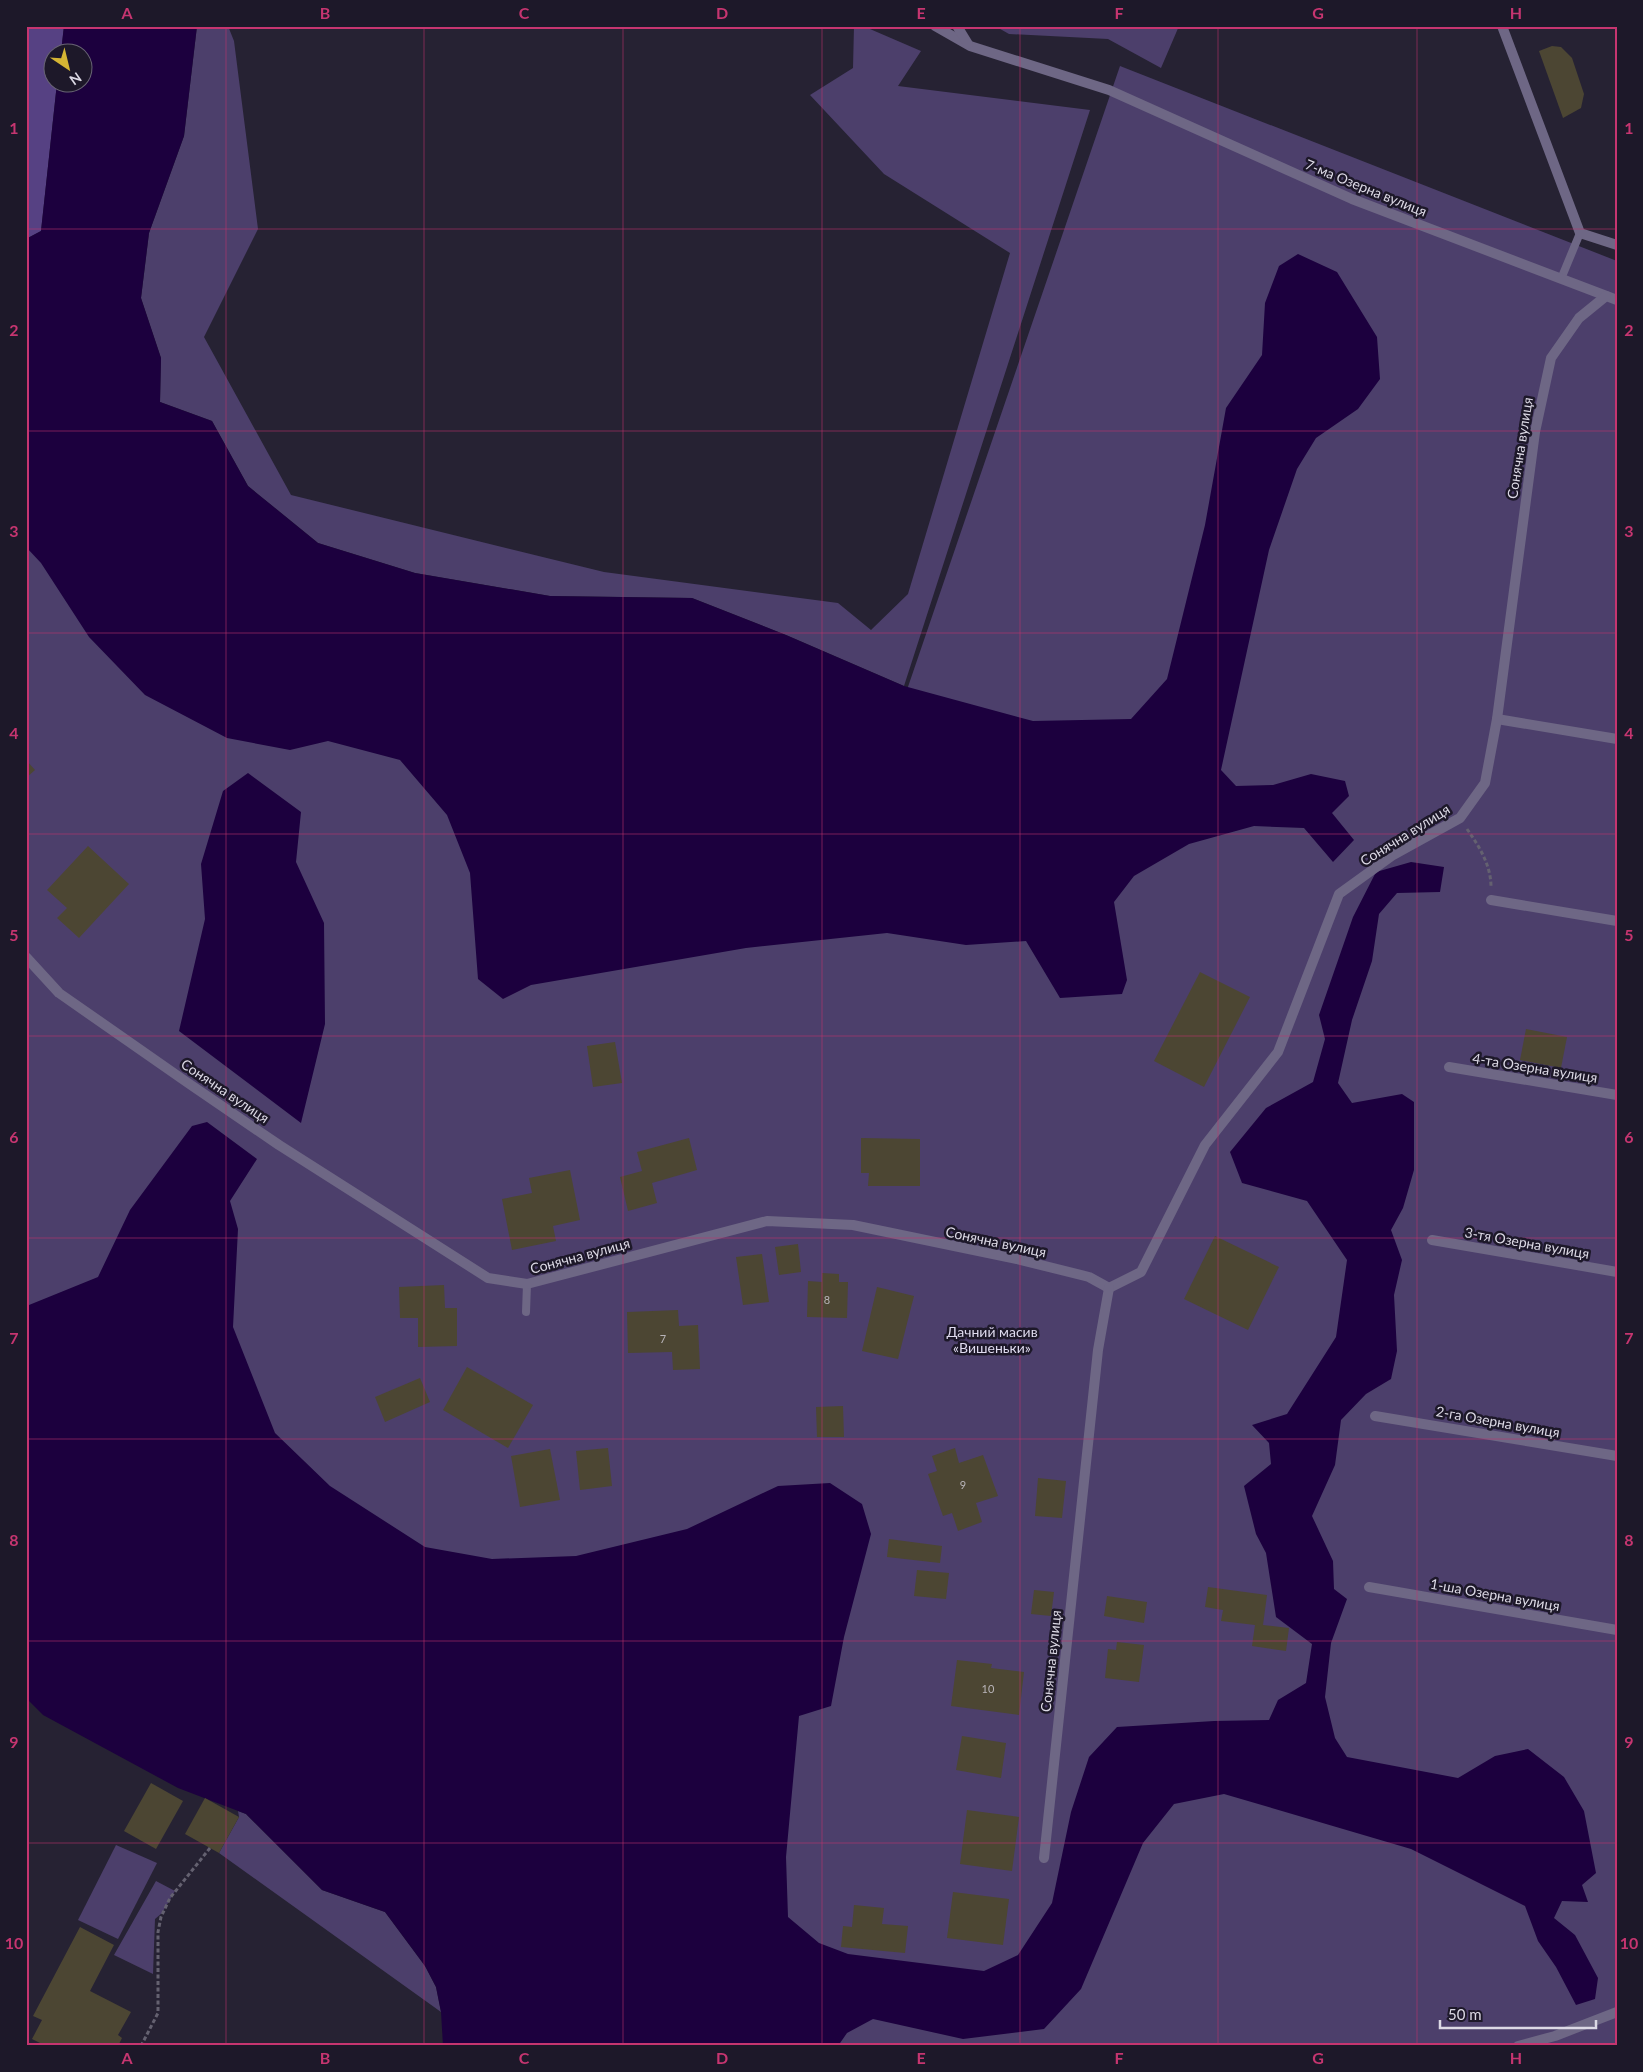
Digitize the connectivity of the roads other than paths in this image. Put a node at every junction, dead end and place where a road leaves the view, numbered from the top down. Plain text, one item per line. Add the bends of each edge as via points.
1 (935, 26) edge
2 (957, 26) edge
3 (1502, 26) edge
4 (970, 46) junction
5 (1580, 233) junction
6 (1617, 245) edge
7 (1562, 279) junction
8 (1606, 296) junction
9 (1617, 300) edge
10 (1497, 718) junction
11 (1617, 739) edge
12 (1491, 900) road end
13 (1617, 921) edge
14 (26, 957) edge
15 (1449, 1067) dead end
16 (1617, 1095) edge
17 (1432, 1240) dead end
18 (1617, 1272) edge
19 (527, 1284) junction
20 (1109, 1288) junction
21 (526, 1312) dead end
22 (1375, 1416) dead end
23 (1617, 1456) edge
24 (1369, 1587) dead end
25 (1617, 1630) edge
26 (1044, 1858) dead end
27 (1615, 2013) edge
28 (1518, 2046) edge

1 - 4 street, 7-ма Озерна вулиця
2 - 4 street
3 - 5 street
4 - 7 street, 7-ма Озерна вулиця via 1109,90 1352,199
5 - 6 street
5 - 7 lane
7 - 8 street, 7-ма Озерна вулиця
8 - 9 street, 7-ма Озерна вулиця
8 - 10 street, Сонячна вулиця via 1579,318 1551,358 1535,432
10 - 11 street
10 - 20 street, Сонячна вулиця via 1485,783 1460,818 1393,855 1339,894 1278,1052 1205,1145 1140,1272
12 - 13 street
14 - 19 street, Сонячна вулиця via 59,993 279,1145 488,1278
15 - 16 street, 4-та Озерна вулиця
17 - 18 street, 3-тя Озерна вулиця
19 - 20 street, Сонячна вулиця via 767,1221 853,1225 1017,1259 1089,1277
19 - 21 lane
20 - 26 street, Сонячна вулиця via 1098,1350
22 - 23 street, 2-га Озерна вулиця
24 - 25 street, 1-ша Озерна вулиця
27 - 28 street

